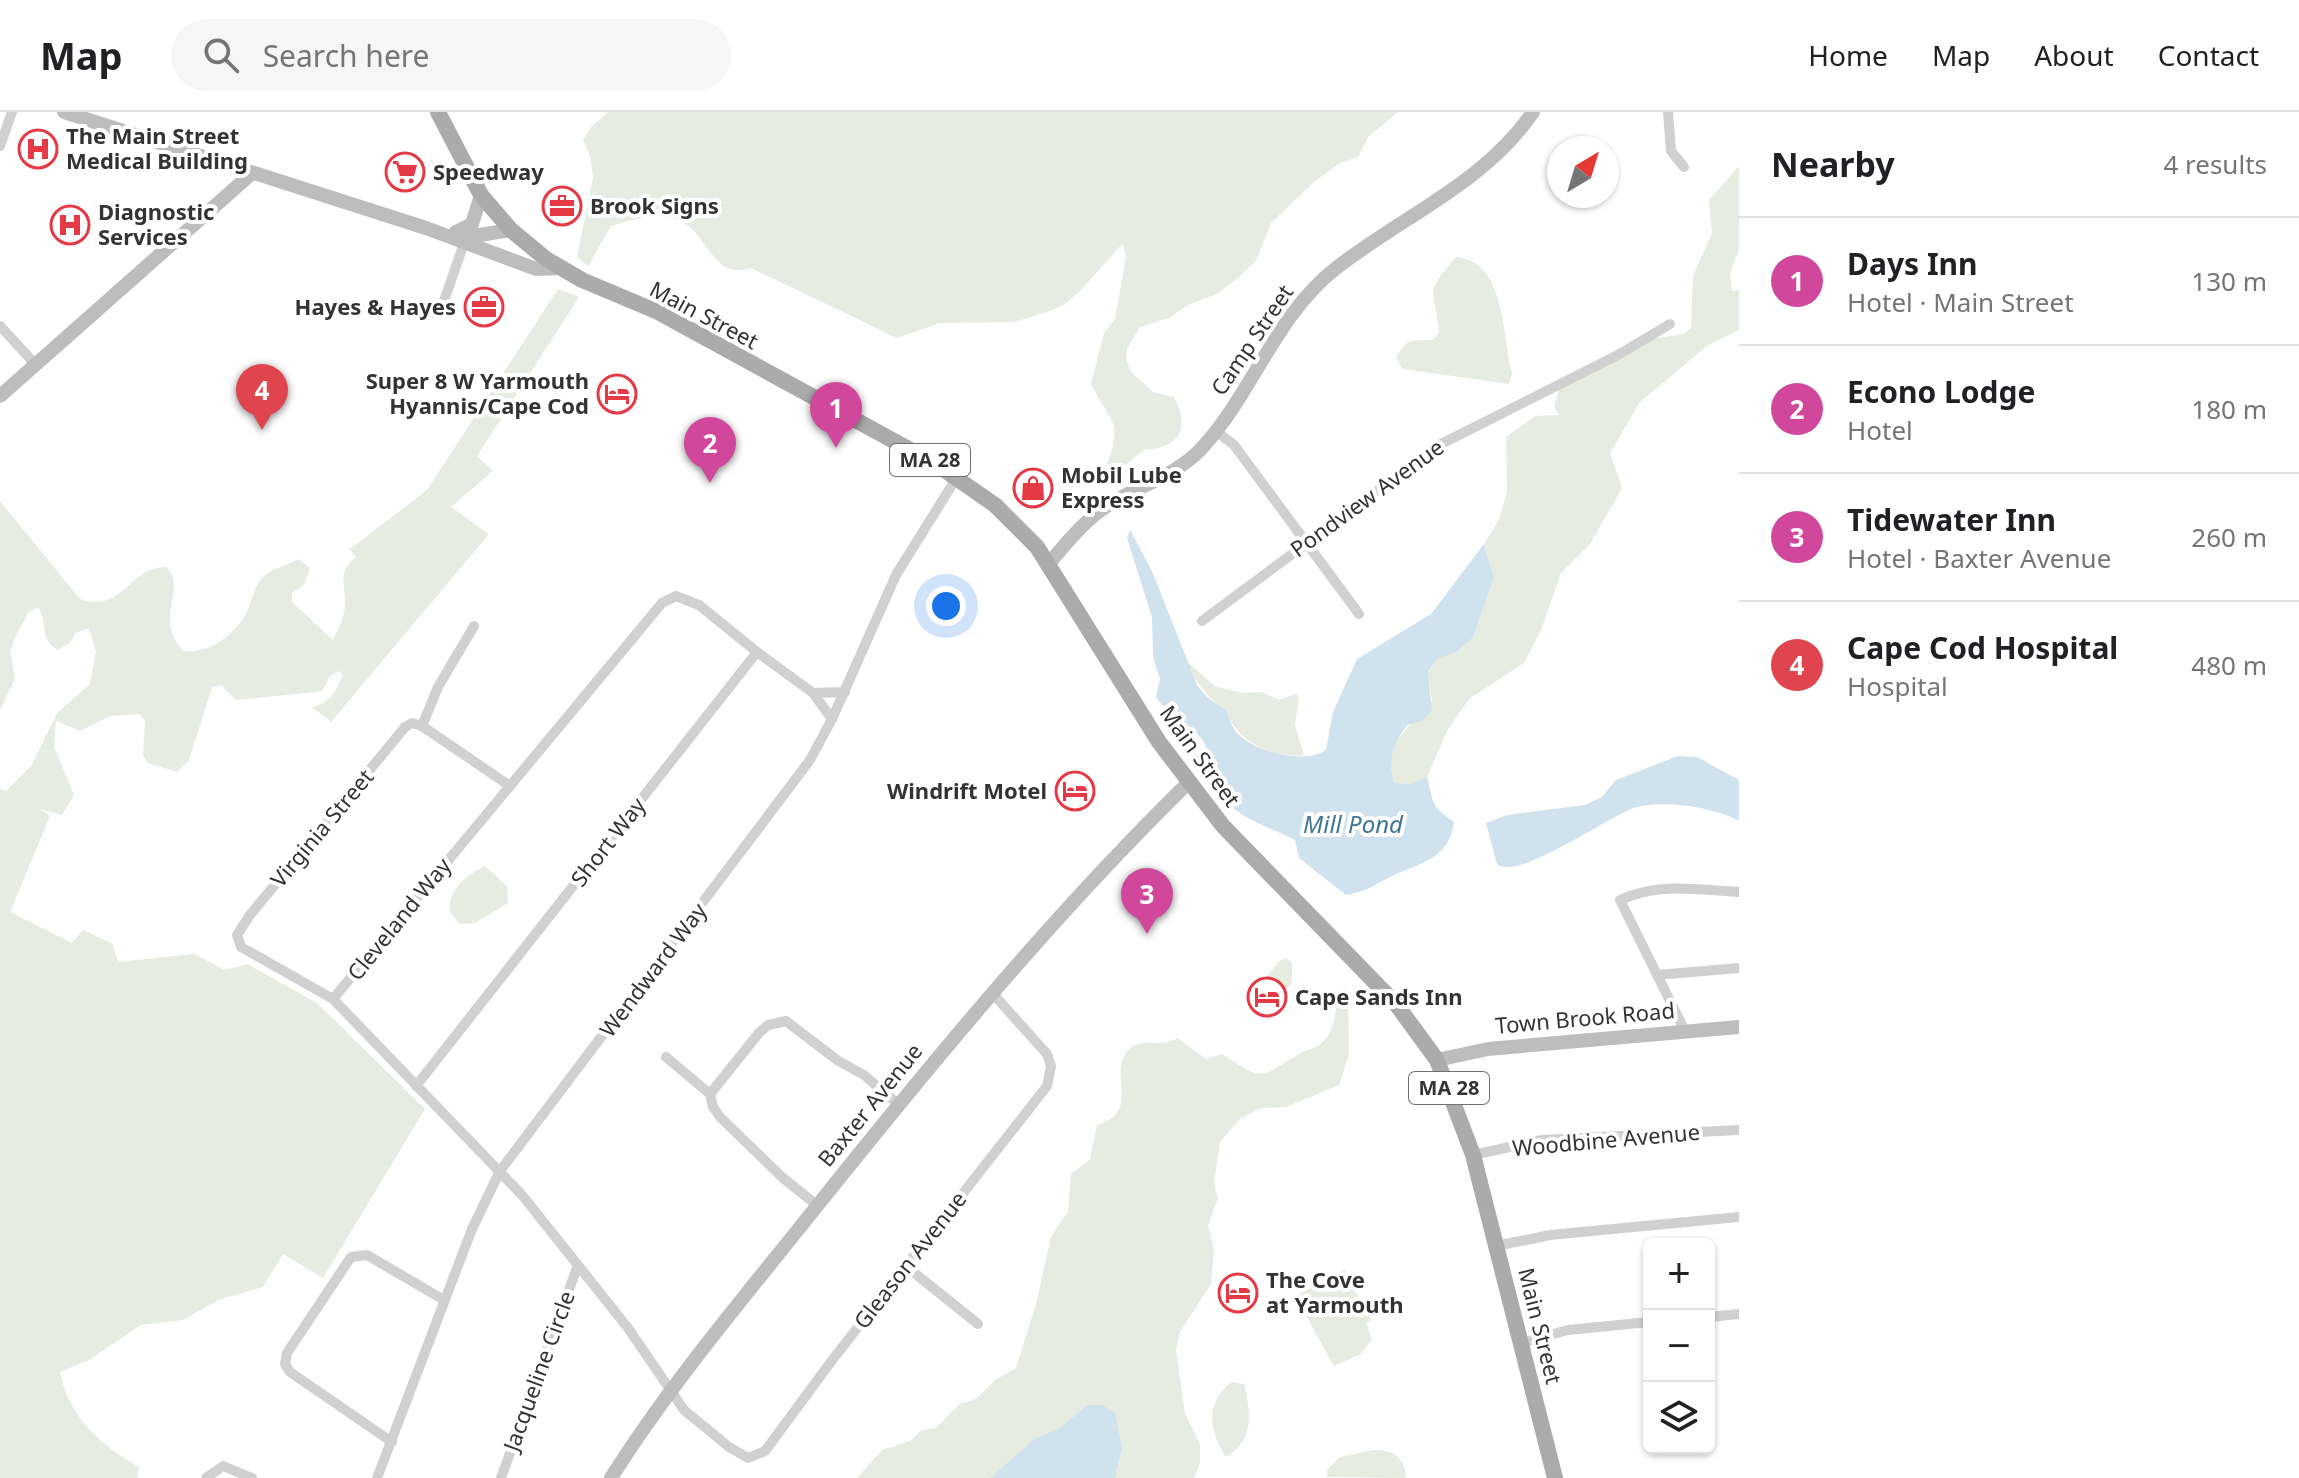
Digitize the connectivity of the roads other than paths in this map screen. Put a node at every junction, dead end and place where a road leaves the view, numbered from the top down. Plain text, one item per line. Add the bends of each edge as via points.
1 (12, 112) edge
2 (64, 112) edge
3 (438, 112) edge
4 (1533, 112) edge
5 (1668, 112) edge
6 (0, 146) edge
7 (1684, 167) dead end
8 (251, 174) junction
9 (481, 195) junction
10 (511, 230) junction
11 (460, 238) junction
12 (558, 268) junction
13 (443, 304) dead end
14 (1670, 324) dead end
15 (0, 326) edge
16 (36, 365) junction
17 (0, 396) edge
18 (1216, 431) junction
19 (957, 477) junction
20 (1307, 542) junction
21 (1049, 563) junction
22 (1359, 614) dead end
23 (1202, 621) dead end
24 (474, 626) dead end
25 (757, 652) junction
26 (845, 692) junction
27 (813, 693) junction
28 (832, 719) junction
29 (422, 726) junction
30 (1189, 782) junction
31 (510, 786) junction
32 (1739, 892) edge
33 (1739, 968) edge
34 (1657, 975) junction
35 (994, 995) junction
36 (333, 999) junction
37 (1739, 1027) edge
38 (1685, 1031) junction
39 (666, 1057) dead end
40 (1437, 1060) junction
41 (416, 1086) junction
42 (710, 1094) junction
43 (898, 1104) junction
44 (1739, 1130) edge
45 (1473, 1155) junction
46 (500, 1171) junction
47 (818, 1206) junction
48 (1739, 1217) edge
49 (1496, 1246) junction
50 (578, 1265) junction
51 (907, 1267) junction
52 (444, 1300) junction
53 (1739, 1314) edge
54 (1715, 1316) edge
55 (1643, 1323) edge
56 (978, 1324) dead end
57 (1521, 1343) junction
58 (672, 1391) junction
59 (392, 1442) junction
60 (765, 1451) joint
61 (206, 1478) edge
62 (252, 1478) edge
63 (377, 1478) edge
64 (501, 1478) edge
65 (611, 1478) edge
66 (1555, 1478) edge

1 - 6 street
2 - 8 main road, Main Street
3 - 9 main road, MA 28
4 - 18 main road, Camp Street via 1480,169 1320,282
5 - 7 street via 1671,151
8 - 11 main road, Main Street
8 - 16 main road
9 - 10 main road, MA 28
9 - 11 main road via 474,221
10 - 11 main road, Main Street
10 - 12 main road, Main Street / MA 28
11 - 12 main road, Main Street via 536,269
11 - 13 street
12 - 19 main road, Main Street / MA 28 via 658,312
14 - 20 street, Pondview Avenue via 1454,435
15 - 16 street
16 - 17 main road
18 - 20 street via 1234,445
18 - 21 main road, Camp Street via 1170,473 1093,516
19 - 21 main road, Main Street / MA 28 via 1018,527
19 - 26 street, Wendward Way via 896,575
20 - 22 street
20 - 23 street, Pondview Avenue
21 - 30 main road, Main Street / MA 28
24 - 29 street
25 - 27 street
25 - 31 street, Cleveland Way via 690,599 670,597
25 - 41 street, Short Way
26 - 27 street
26 - 28 street, Wendward Way
27 - 28 street
28 - 46 street, Wendward Way via 779,803
29 - 31 street
29 - 36 street, Virginia Street via 405,727 237,935 250,952
30 - 35 main road, Baxter Avenue
30 - 40 main road, Main Street / MA 28 via 1251,857 1396,1004
31 - 36 street, Cleveland Way
32 - 34 street via 1663,887 1620,900
33 - 34 street
34 - 38 street
35 - 43 main road, Baxter Avenue
35 - 51 street, Gleason Avenue via 1038,1041 1051,1069 1047,1086
36 - 41 street, Cleveland Way
37 - 38 main road, Town Brook Road
38 - 40 main road, Town Brook Road via 1488,1049
39 - 42 street
40 - 45 main road, Main Street / MA 28
41 - 46 street, Cleveland Way
42 - 43 street via 759,1033 786,1021
42 - 47 street via 720,1117
43 - 47 main road, Baxter Avenue
44 - 45 street, Woodbine Avenue via 1542,1140
45 - 49 main road, Main Street / MA 28
46 - 50 street, Cleveland Way
46 - 52 street, Wendward Way
47 - 58 main road, Baxter Avenue
48 - 49 street via 1550,1235
49 - 57 main road, Main Street / MA 28
50 - 58 street, Cleveland Way
50 - 64 street, Jacqueline Circle
51 - 56 street
51 - 60 street, Gleason Avenue
52 - 59 street, Wendward Way
52 - 59 street via 367,1255 353,1256 287,1353 290,1372
53 - 54 street
55 - 57 street via 1568,1330
57 - 66 main road, Main Street / MA 28
58 - 60 street, Cleveland Way via 684,1410 741,1455 748,1458
58 - 65 main road, Baxter Avenue
59 - 63 street, Wendward Way
61 - 62 street via 223,1466

